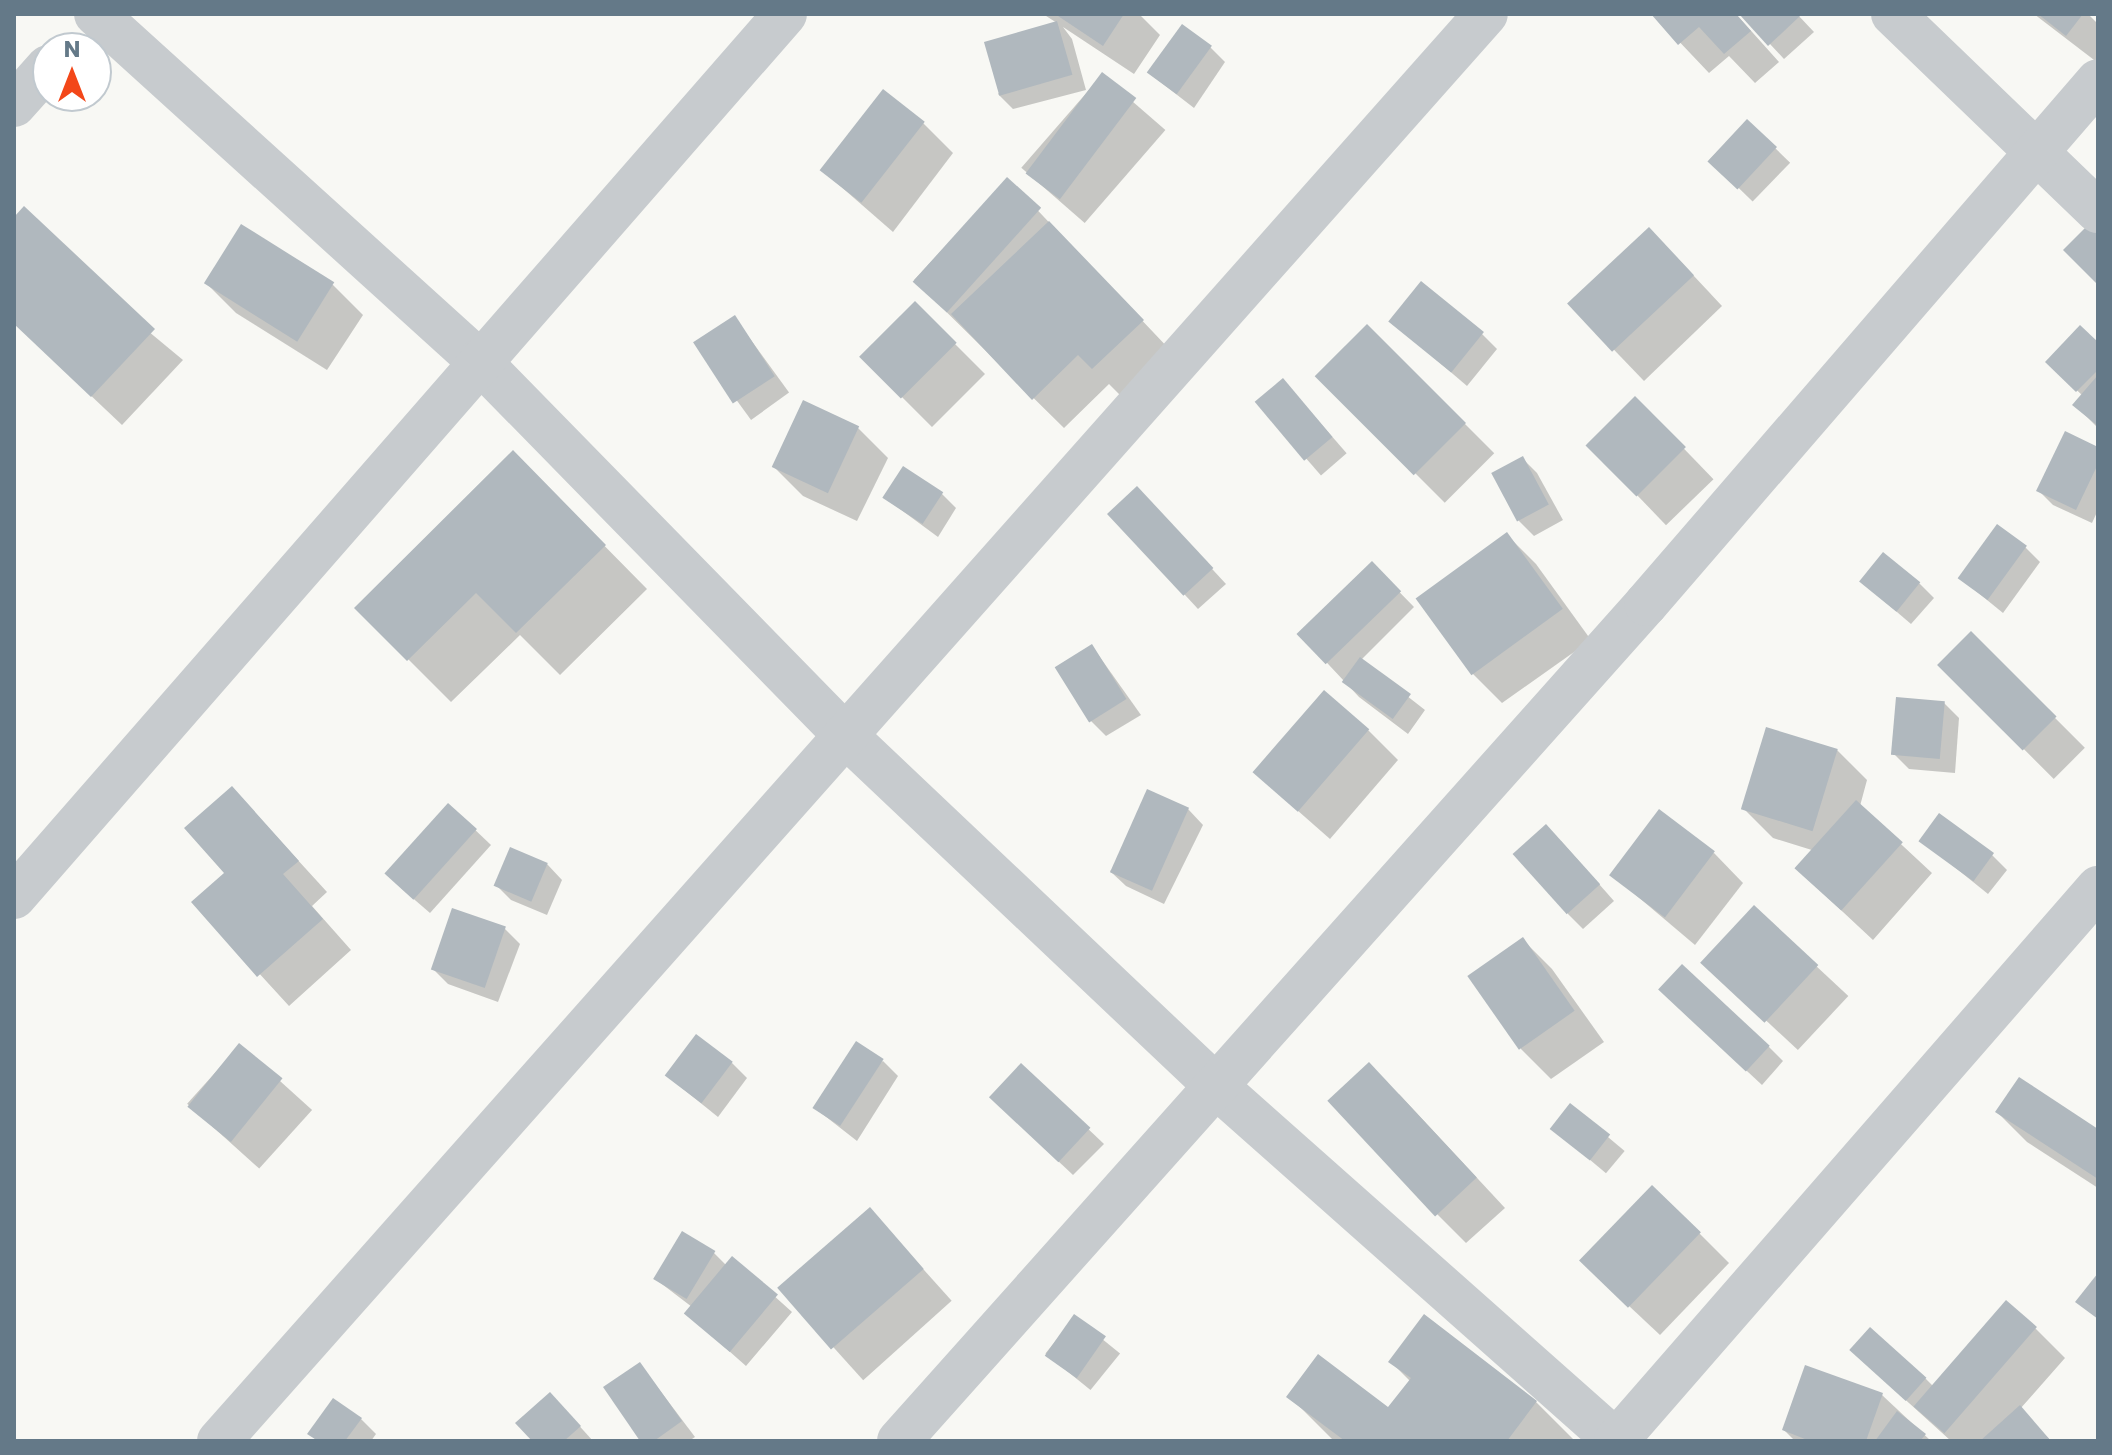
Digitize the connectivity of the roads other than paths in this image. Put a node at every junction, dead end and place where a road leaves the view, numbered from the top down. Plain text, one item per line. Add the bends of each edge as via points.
1 (96, 14) edge
2 (785, 14) edge
3 (1486, 14) edge
4 (1893, 14) edge
5 (80, 32) edge
6 (2098, 81) edge
7 (32, 85) edge
8 (14, 105) edge
9 (2034, 151) junction
10 (2098, 211) edge
11 (479, 361) junction
12 (845, 735) junction
13 (2098, 888) edge
14 (14, 897) edge
15 (1218, 1088) junction
16 (219, 1441) edge
17 (899, 1441) edge
18 (1616, 1441) edge

1 - 5 street
1 - 11 street
2 - 11 street
3 - 12 street
4 - 9 street
6 - 9 street
7 - 8 street
9 - 10 street
9 - 15 street via 1646,604
11 - 12 street
11 - 14 street
12 - 15 street
12 - 16 street
13 - 18 street
15 - 17 street
15 - 18 street

